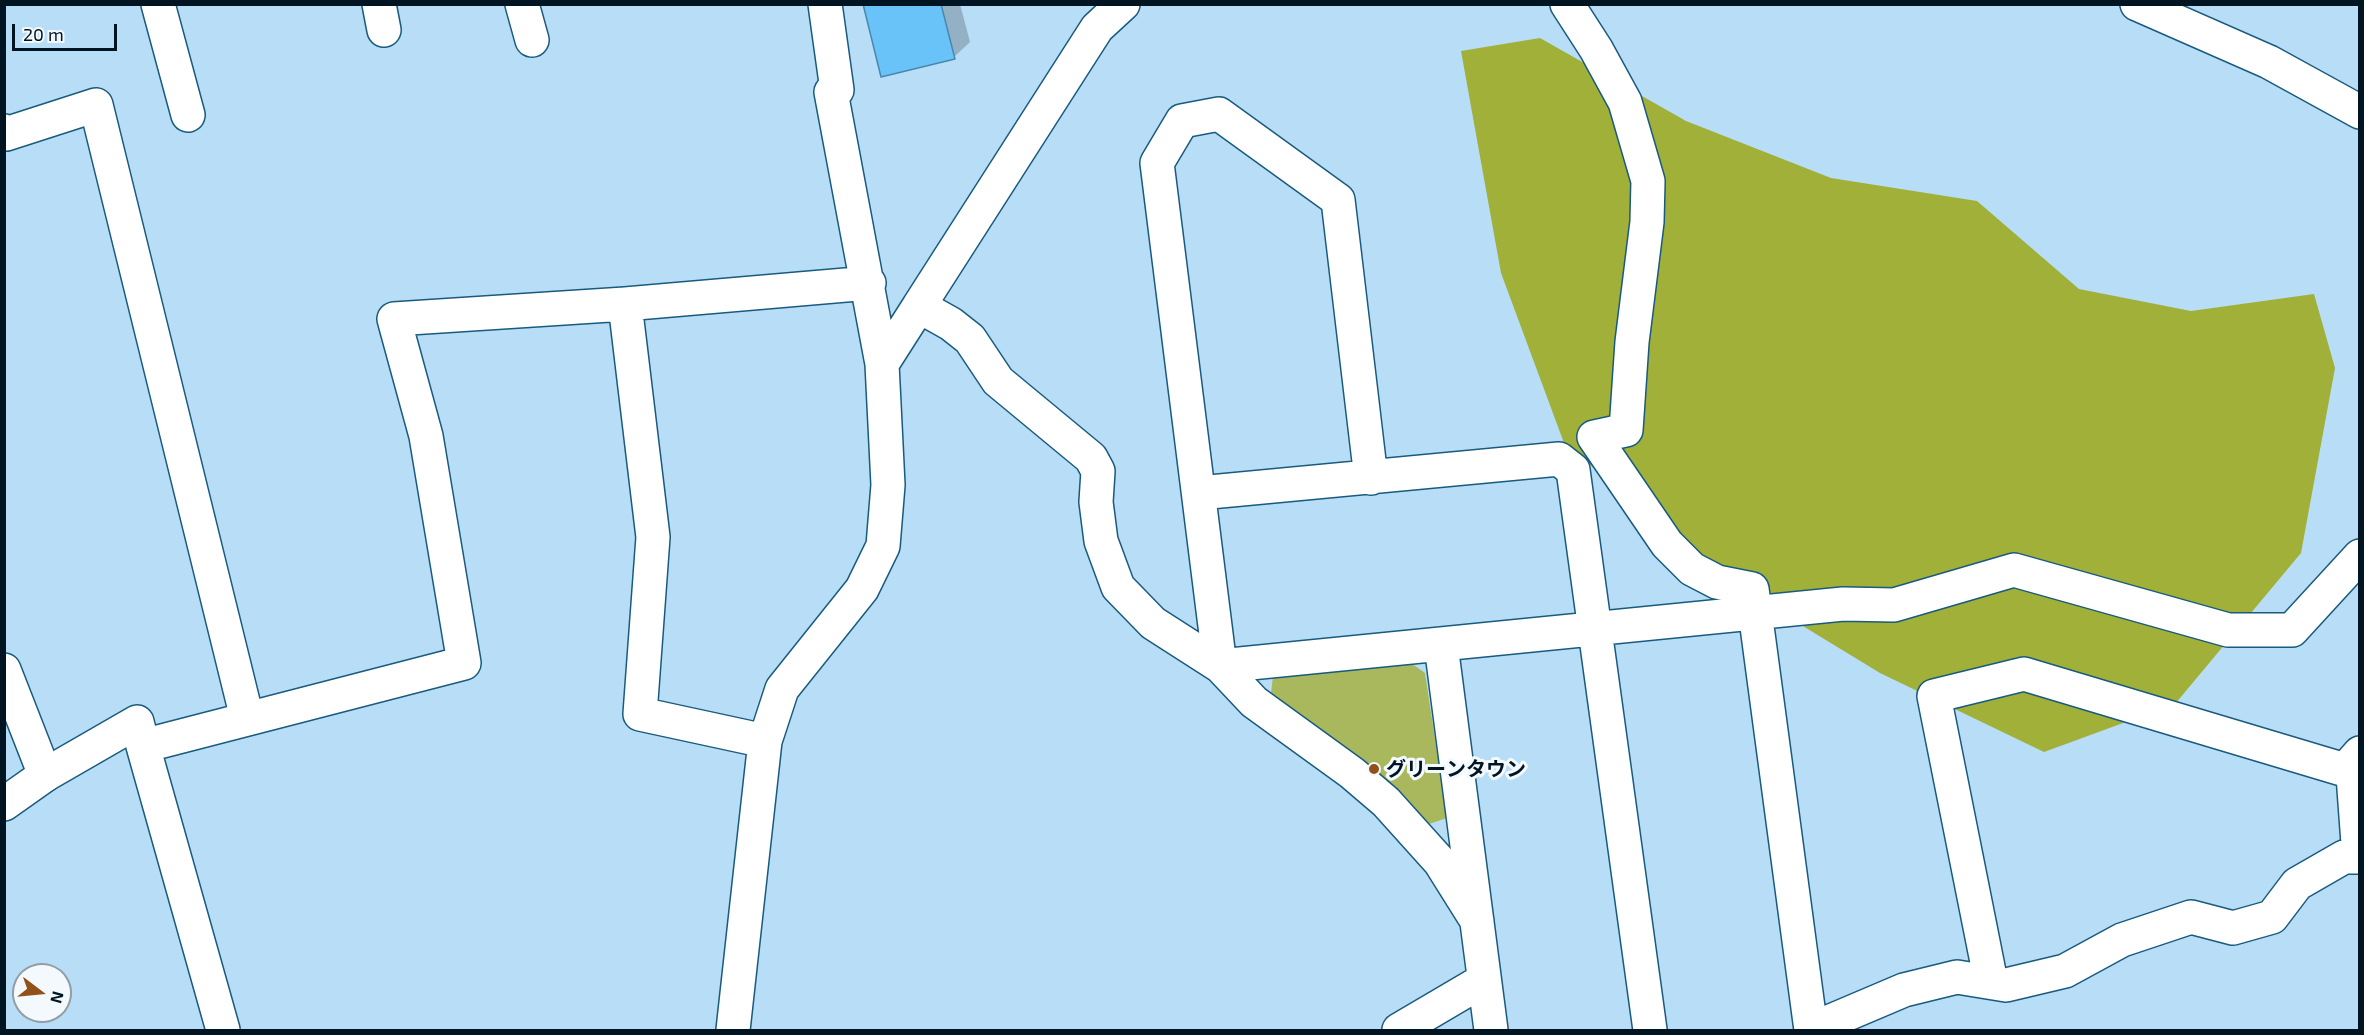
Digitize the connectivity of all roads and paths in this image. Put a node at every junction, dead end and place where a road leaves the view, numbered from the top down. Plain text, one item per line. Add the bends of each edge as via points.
1 (158, 4) edge
2 (522, 4) edge
3 (825, 4) edge
4 (1123, 4) edge
5 (1567, 4) edge
6 (2137, 4) edge
7 (532, 40) dead end
8 (2360, 112) edge
9 (188, 115) dead end
10 (4, 131) edge
11 (869, 283) junction
12 (625, 304) junction
13 (919, 306) junction
14 (882, 364) junction
15 (1371, 478) junction
16 (1199, 493) junction
17 (2360, 556) edge
18 (1754, 614) junction
19 (1595, 631) junction
20 (1441, 645) junction
21 (1220, 666) junction
22 (4, 670) edge
23 (247, 718) junction
24 (765, 741) junction
25 (143, 746) junction
26 (2356, 758) edge
27 (45, 775) junction
28 (4, 804) edge
29 (2359, 856) edge
30 (1477, 921) junction
31 (1484, 980) junction
32 (1991, 982) junction
33 (223, 1030) edge
34 (732, 1030) edge
35 (1399, 1030) edge
36 (1491, 1030) edge
37 (1650, 1030) edge
38 (1811, 1030) edge
39 (1823, 1030) edge

1 - 9 street
2 - 7 street
3 - 11 street via 837,90 831,92
4 - 13 street via 1097,28
5 - 18 street via 1624,102 1648,181 1626,430 1594,437 1667,544 1692,569 1717,582 1752,589
6 - 8 street via 2269,62
10 - 23 street via 6,134 96,105
11 - 12 street
11 - 14 street
12 - 23 street via 394,319 426,436 464,663
12 - 24 street via 654,537 640,714
13 - 14 street
13 - 21 street via 970,339 998,381 1091,458 1098,471 1096,502 1101,541 1118,587 1153,623
14 - 24 street via 888,485 883,546 862,589 782,689
15 - 16 street
15 - 16 street via 1338,200 1219,114 1182,121 1156,163
15 - 19 street via 1558,459 1573,470
16 - 21 street
17 - 18 street via 2292,630 2228,630 2014,570 1894,605 1843,604
18 - 19 street
18 - 38 street
19 - 20 street
19 - 37 street
20 - 21 street
20 - 30 street
21 - 30 street via 1254,702 1386,802 1440,862
22 - 27 street
23 - 25 street
24 - 34 street
25 - 27 street via 137,722
25 - 33 street
26 - 29 street
26 - 32 street via 2345,770 2024,674 1934,696
27 - 28 street
29 - 32 street via 2344,857 2297,884 2272,917 2233,928 2192,917 2122,940 2065,971 2006,985
30 - 31 street
31 - 35 street
31 - 36 street
32 - 39 street via 1957,977 1904,990 1831,1021

